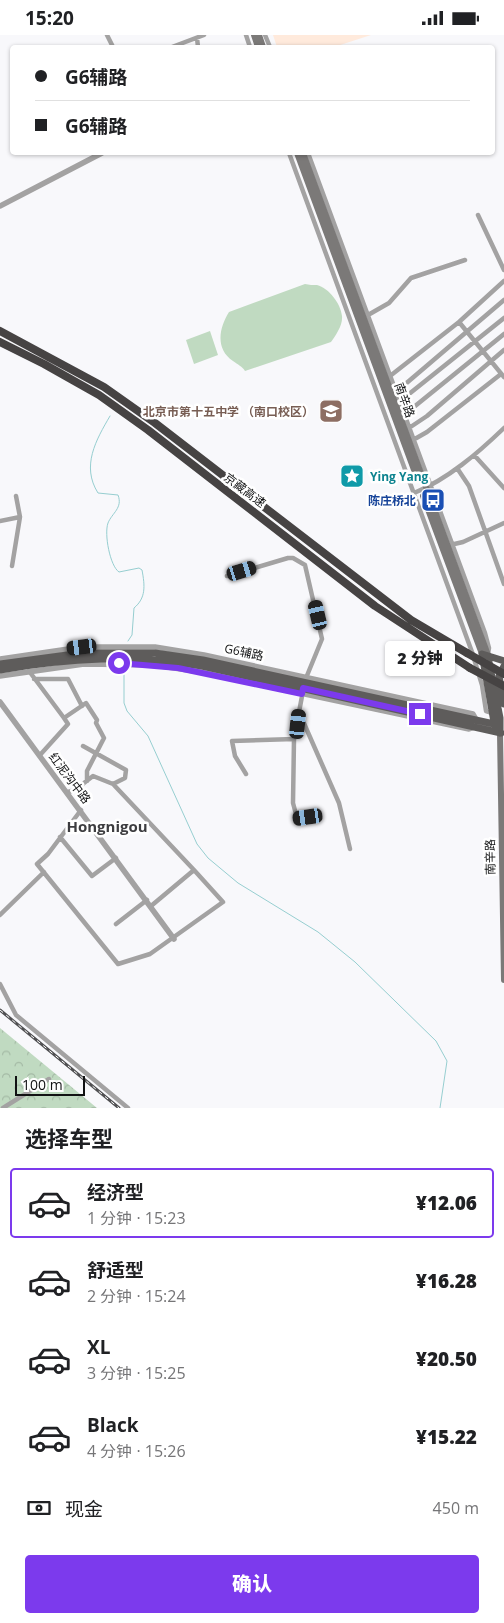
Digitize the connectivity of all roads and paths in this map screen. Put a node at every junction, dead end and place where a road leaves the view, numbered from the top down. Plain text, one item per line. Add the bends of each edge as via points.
1 (204, 35) edge
2 (197, 38) junction
3 (178, 45) edge
4 (198, 45) edge
5 (98, 155) edge
6 (290, 155) edge
7 (299, 155) edge
8 (303, 155) edge
9 (308, 155) edge
10 (307, 164) junction
11 (295, 169) junction
12 (0, 206) edge
13 (478, 215) dead end
14 (465, 260) dead end
15 (504, 270) edge
16 (504, 281) edge
17 (504, 299) edge
18 (368, 315) junction
19 (504, 318) edge
20 (458, 322) junction
21 (0, 331) edge
22 (467, 331) junction
23 (504, 334) edge
24 (0, 342) edge
25 (475, 342) junction
26 (504, 350) edge
27 (483, 351) junction
28 (491, 361) junction
29 (504, 367) edge
30 (502, 374) edge
31 (390, 376) junction
32 (396, 392) junction
33 (399, 402) junction
34 (404, 415) junction
35 (409, 428) junction
36 (504, 428) edge
37 (413, 440) junction
38 (475, 456) junction
39 (457, 467) junction
40 (426, 488) junction
41 (504, 488) edge
42 (414, 493) junction
43 (16, 496) dead end
44 (20, 517) junction
45 (0, 521) edge
46 (504, 523) edge
47 (485, 531) junction
48 (450, 546) junction
49 (12, 566) dead end
50 (227, 576) dead end
51 (504, 585) edge
52 (469, 653) junction
53 (485, 655) junction
54 (0, 659) edge
55 (504, 661) edge
56 (0, 664) edge
57 (504, 666) edge
58 (0, 670) edge
59 (28, 671) junction
60 (504, 674) edge
61 (0, 676) edge
62 (34, 679) junction
63 (304, 686) junction
64 (504, 686) edge
65 (0, 702) edge
66 (504, 704) edge
67 (82, 706) junction
68 (299, 712) junction
69 (492, 713) junction
70 (64, 718) junction
71 (477, 724) junction
72 (498, 731) edge
73 (294, 739) junction
74 (83, 745) dead end
75 (96, 753) junction
76 (40, 755) junction
77 (502, 755) edge
78 (246, 774) dead end
79 (87, 781) junction
80 (113, 784) junction
81 (68, 792) junction
82 (81, 810) junction
83 (319, 815) dead end
84 (60, 837) junction
85 (350, 849) dead end
86 (503, 854) edge
87 (116, 857) junction
88 (194, 870) junction
89 (44, 872) junction
90 (147, 900) junction
91 (151, 906) junction
92 (0, 915) edge
93 (116, 924) dead end
94 (503, 927) edge
95 (174, 939) junction
96 (504, 980) edge
97 (0, 984) edge
98 (49, 1079) dead end
99 (3, 1108) edge
100 (128, 1108) edge

1 - 2 street
2 - 3 street
2 - 4 street
5 - 12 street
6 - 11 street
7 - 10 main road, 南辛路
8 - 10 main road, 南辛路
9 - 10 street
10 - 11 street
10 - 18 street
10 - 40 main road, 南辛路
11 - 42 street
13 - 15 street
14 - 18 street via 411,278 389,303
16 - 20 street
17 - 22 street
18 - 31 street
19 - 25 street
20 - 22 street
20 - 31 street
21 - 52 highway, 京藏高速 via 104,387 411,620
22 - 25 street
22 - 32 street
23 - 27 street
24 - 64 highway, 京藏高速, bridge via 98,395 156,436 375,606 470,668
25 - 27 street
25 - 33 street
26 - 28 street
27 - 28 street
27 - 34 street
28 - 30 street
28 - 35 street
29 - 30 street
30 - 37 street via 427,433
31 - 32 street
32 - 33 street
33 - 34 street
34 - 35 street
35 - 37 street
36 - 38 street
37 - 40 street
38 - 39 street
38 - 41 street
39 - 40 street
39 - 47 street via 469,486
40 - 42 street
40 - 48 main road, 南辛路
40 - 53 main road, 南辛路
42 - 52 street
43 - 44 street
44 - 45 street
44 - 49 street
46 - 47 street
47 - 48 street
47 - 51 street
48 - 53 main road, 南辛路
50 - 63 street via 288,558 306,565 322,639
52 - 53 street
52 - 60 highway, 京藏高速, bridge
52 - 69 street via 482,685 486,711
53 - 55 main road
53 - 69 main road
53 - 72 main road via 500,718
54 - 63 street, G6辅路 via 82,647 155,647 204,655
56 - 63 main road, G6辅路 via 82,653 155,653 203,660
57 - 66 main road via 499,676
58 - 63 main road, G6辅路 via 83,658 154,659
59 - 61 street, G6辅路
59 - 62 street
59 - 63 street, G6辅路 via 84,665 154,665
62 - 67 street via 68,679
62 - 70 street
63 - 68 street
63 - 71 main road, G6辅路
63 - 71 street, G6辅路 via 473,714
65 - 76 street, 红泥沟中路
67 - 70 street
67 - 75 street via 86,703 104,738
68 - 73 street
68 - 85 street via 339,803
69 - 72 main road
70 - 76 street via 68,724
71 - 72 main road, G6辅路
72 - 77 main road, 南辛路
73 - 78 street via 232,741 235,756
73 - 83 street via 293,803 297,818
74 - 75 street
75 - 79 street via 87,771
75 - 80 street via 126,770 125,778
76 - 81 street, 红泥沟中路
77 - 86 main road, 南辛路
79 - 80 street via 93,776
79 - 81 street
80 - 88 street
81 - 82 street, 红泥沟中路
82 - 84 street
82 - 87 street, 红泥沟中路
84 - 87 street via 92,876
84 - 89 street via 38,864
86 - 94 main road, 南辛路
87 - 90 street, 红泥沟中路
88 - 91 street
88 - 95 street via 223,902
89 - 92 street
89 - 95 street via 118,964 150,954
90 - 91 street, 红泥沟中路
90 - 93 street
91 - 95 street, 红泥沟中路
94 - 96 main road, 南辛路
97 - 100 street via 16,1015
98 - 99 street

